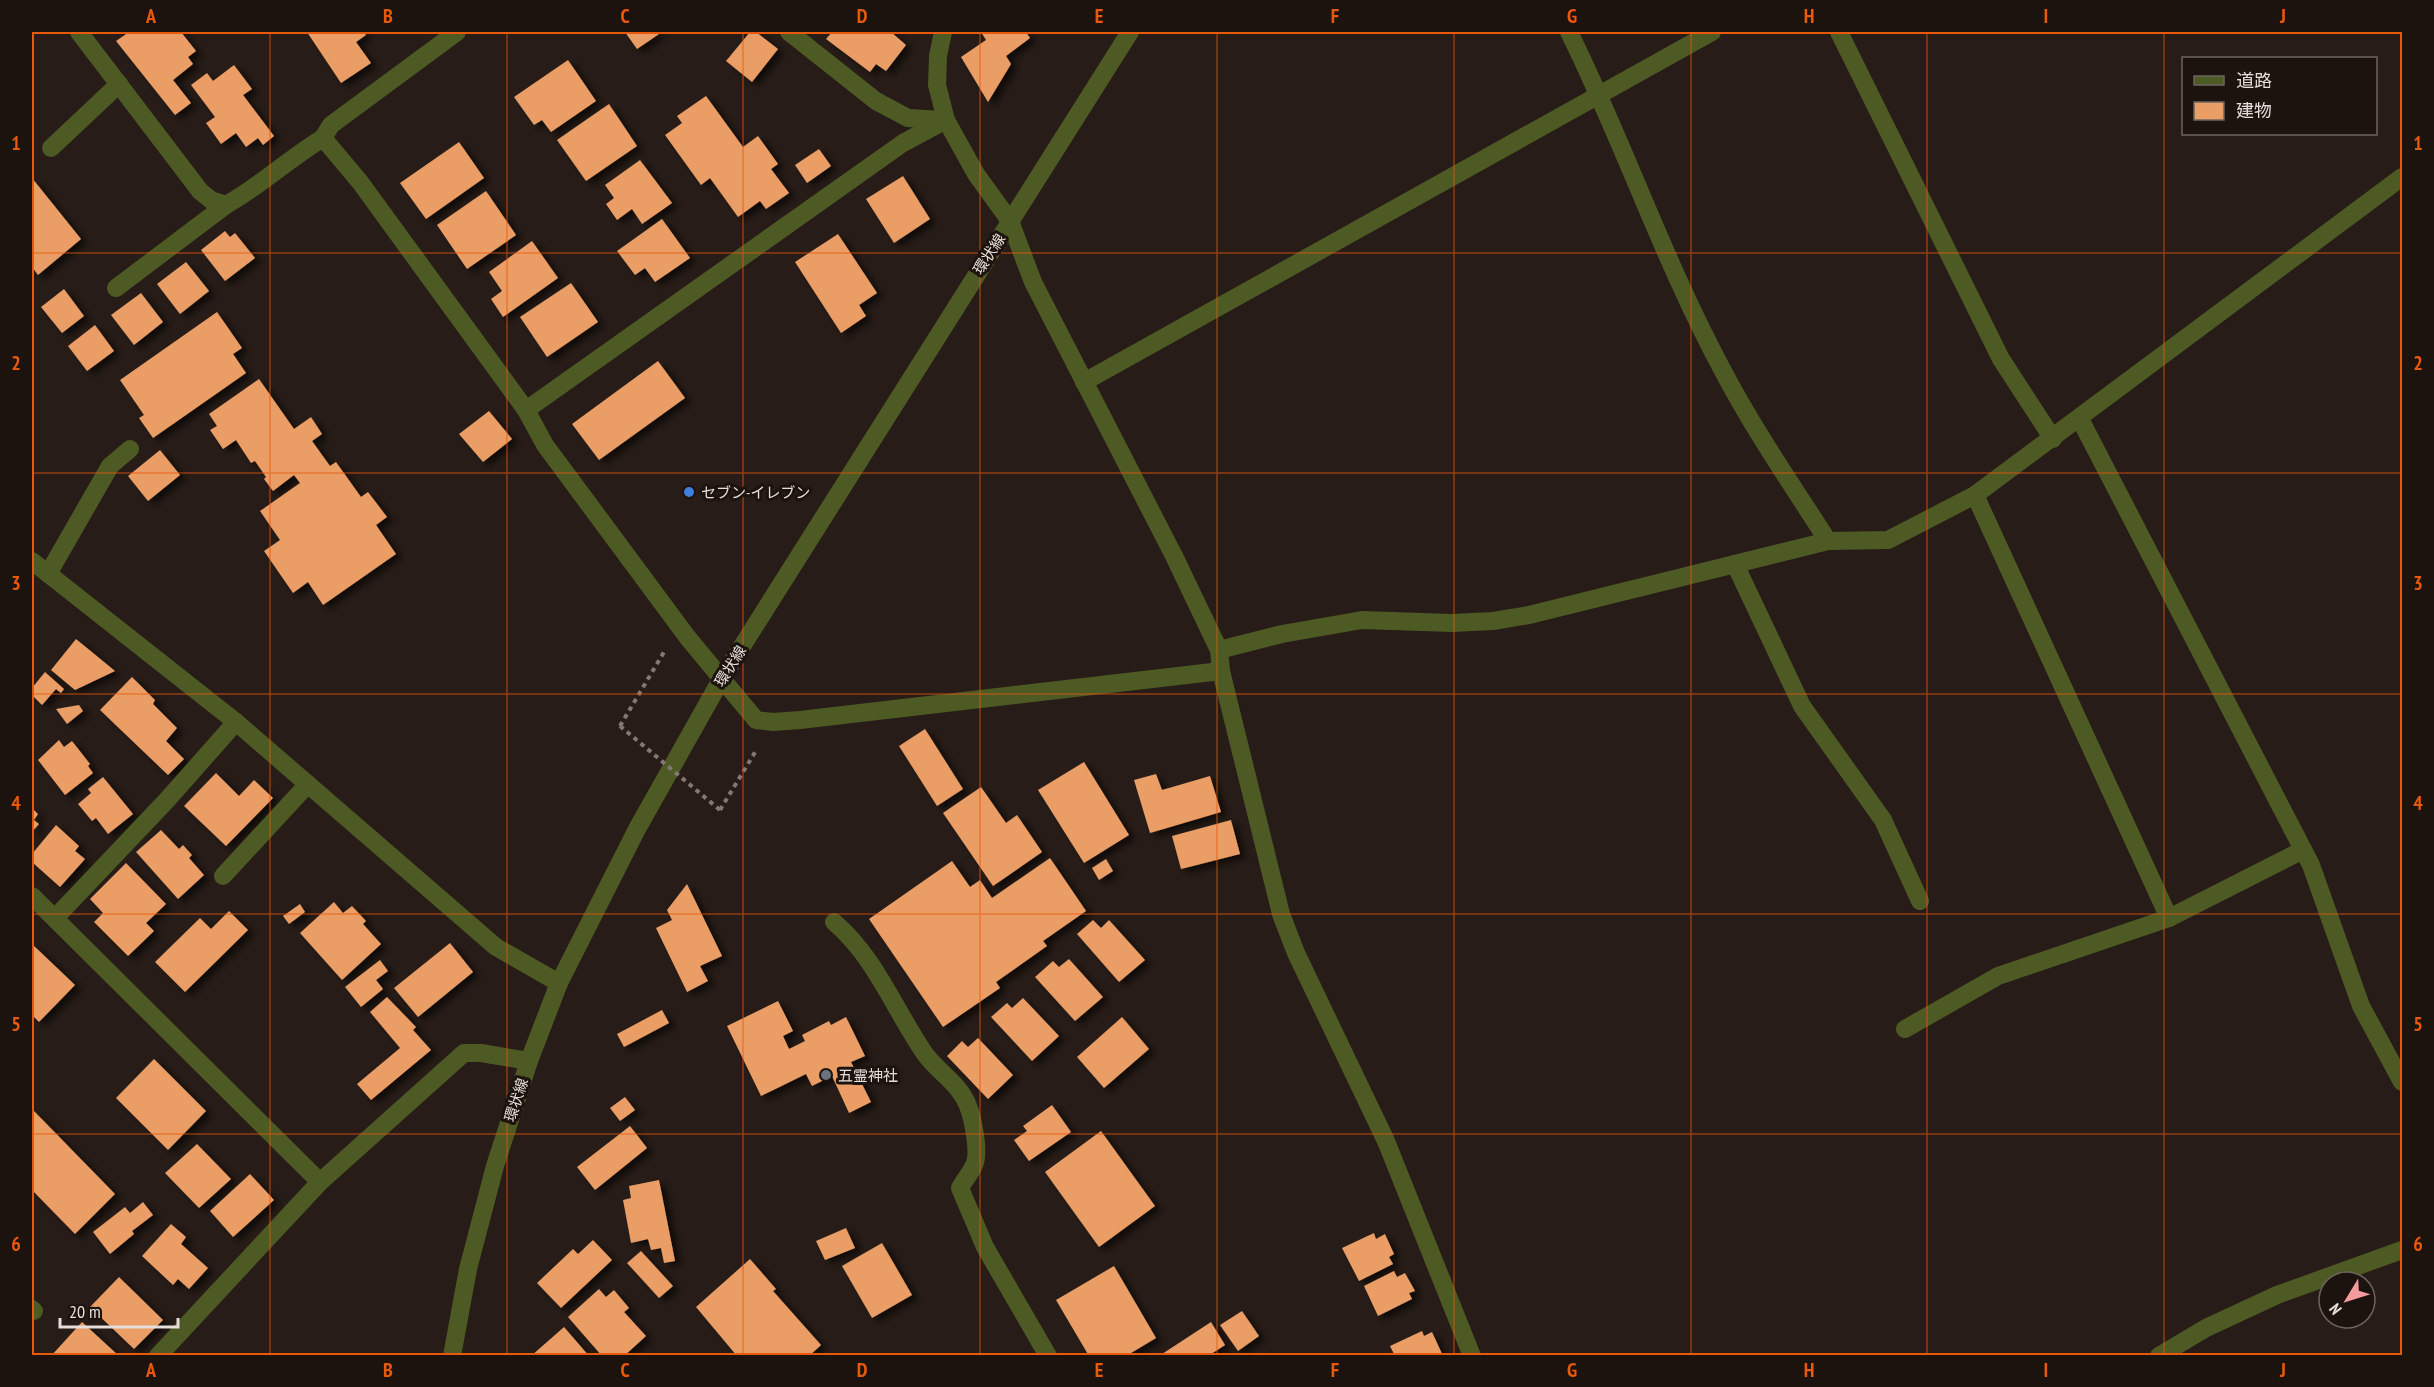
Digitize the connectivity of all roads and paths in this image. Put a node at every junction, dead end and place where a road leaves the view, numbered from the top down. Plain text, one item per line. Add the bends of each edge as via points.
1 (79, 32) edge
2 (457, 32) edge
3 (789, 32) edge
4 (943, 32) edge
5 (1130, 32) edge
6 (1569, 32) edge
7 (1712, 32) edge
8 (1839, 32) edge
9 (119, 84) junction
10 (1600, 95) junction
11 (946, 120) junction
12 (323, 138) junction
13 (51, 148) dead end
14 (2403, 177) edge
15 (226, 205) junction
16 (1010, 221) junction
17 (116, 288) dead end
18 (1084, 382) junction
19 (526, 410) junction
20 (2080, 419) junction
21 (2053, 439) junction
22 (130, 449) dead end
23 (1975, 495) junction
24 (1828, 541) junction
25 (32, 561) edge
26 (1735, 564) junction
27 (48, 574) junction
28 (1219, 650) junction
29 (663, 653) dead end
30 (1221, 671) junction
31 (722, 678) junction
32 (237, 722) junction
33 (760, 743) dead end
34 (308, 784) junction
35 (2302, 850) junction
36 (223, 876) dead end
37 (32, 896) edge
38 (1920, 901) dead end
39 (55, 918) junction
40 (2169, 918) junction
41 (834, 922) dead end
42 (559, 983) junction
43 (1905, 1029) dead end
44 (528, 1061) junction
45 (2403, 1082) edge
46 (320, 1182) junction
47 (2403, 1250) edge
48 (158, 1356) edge
49 (452, 1356) edge
50 (1048, 1356) edge
51 (1472, 1356) edge
52 (2158, 1356) edge

1 - 9 street
2 - 12 street via 331,125
3 - 11 street via 876,101 908,118
4 - 11 street via 937,85
5 - 16 street, 環状線
6 - 10 street
7 - 10 street
8 - 21 street via 2001,359
9 - 13 street
9 - 15 street via 200,191
10 - 18 street
10 - 24 street via 1685,294 1723,371
11 - 16 street via 976,174
11 - 19 street via 903,143
12 - 15 street
12 - 19 street via 360,182
14 - 20 street
15 - 17 street
16 - 18 street via 1033,282
16 - 31 street, 環状線
18 - 28 street
19 - 31 street via 545,444
20 - 21 street
20 - 35 street
21 - 23 street
22 - 27 street via 110,466
23 - 24 street via 1888,540
23 - 40 street
24 - 26 street
25 - 27 street
26 - 28 street via 1529,615 1493,621 1362,620
26 - 38 street via 1802,706 1883,820
27 - 32 street
28 - 30 street
29 - 33 path, bridge via 620,726 720,810
30 - 31 street via 773,722 756,720
30 - 51 street via 1281,914 1386,1141
31 - 42 street, 環状線 via 637,829
32 - 34 street
32 - 39 street
34 - 36 street
34 - 42 street via 496,947
35 - 40 street
35 - 45 street via 2311,865 2361,1006
37 - 39 street
39 - 46 street
40 - 43 street via 1998,976
41 - 50 street via 862,952 926,1056 957,1088 968,1106 977,1151 975,1165 960,1188 985,1247
42 - 44 street, 環状線
44 - 46 street via 464,1053
44 - 49 street, 環状線 via 468,1269
46 - 48 street
47 - 52 street via 2277,1295 2206,1328

